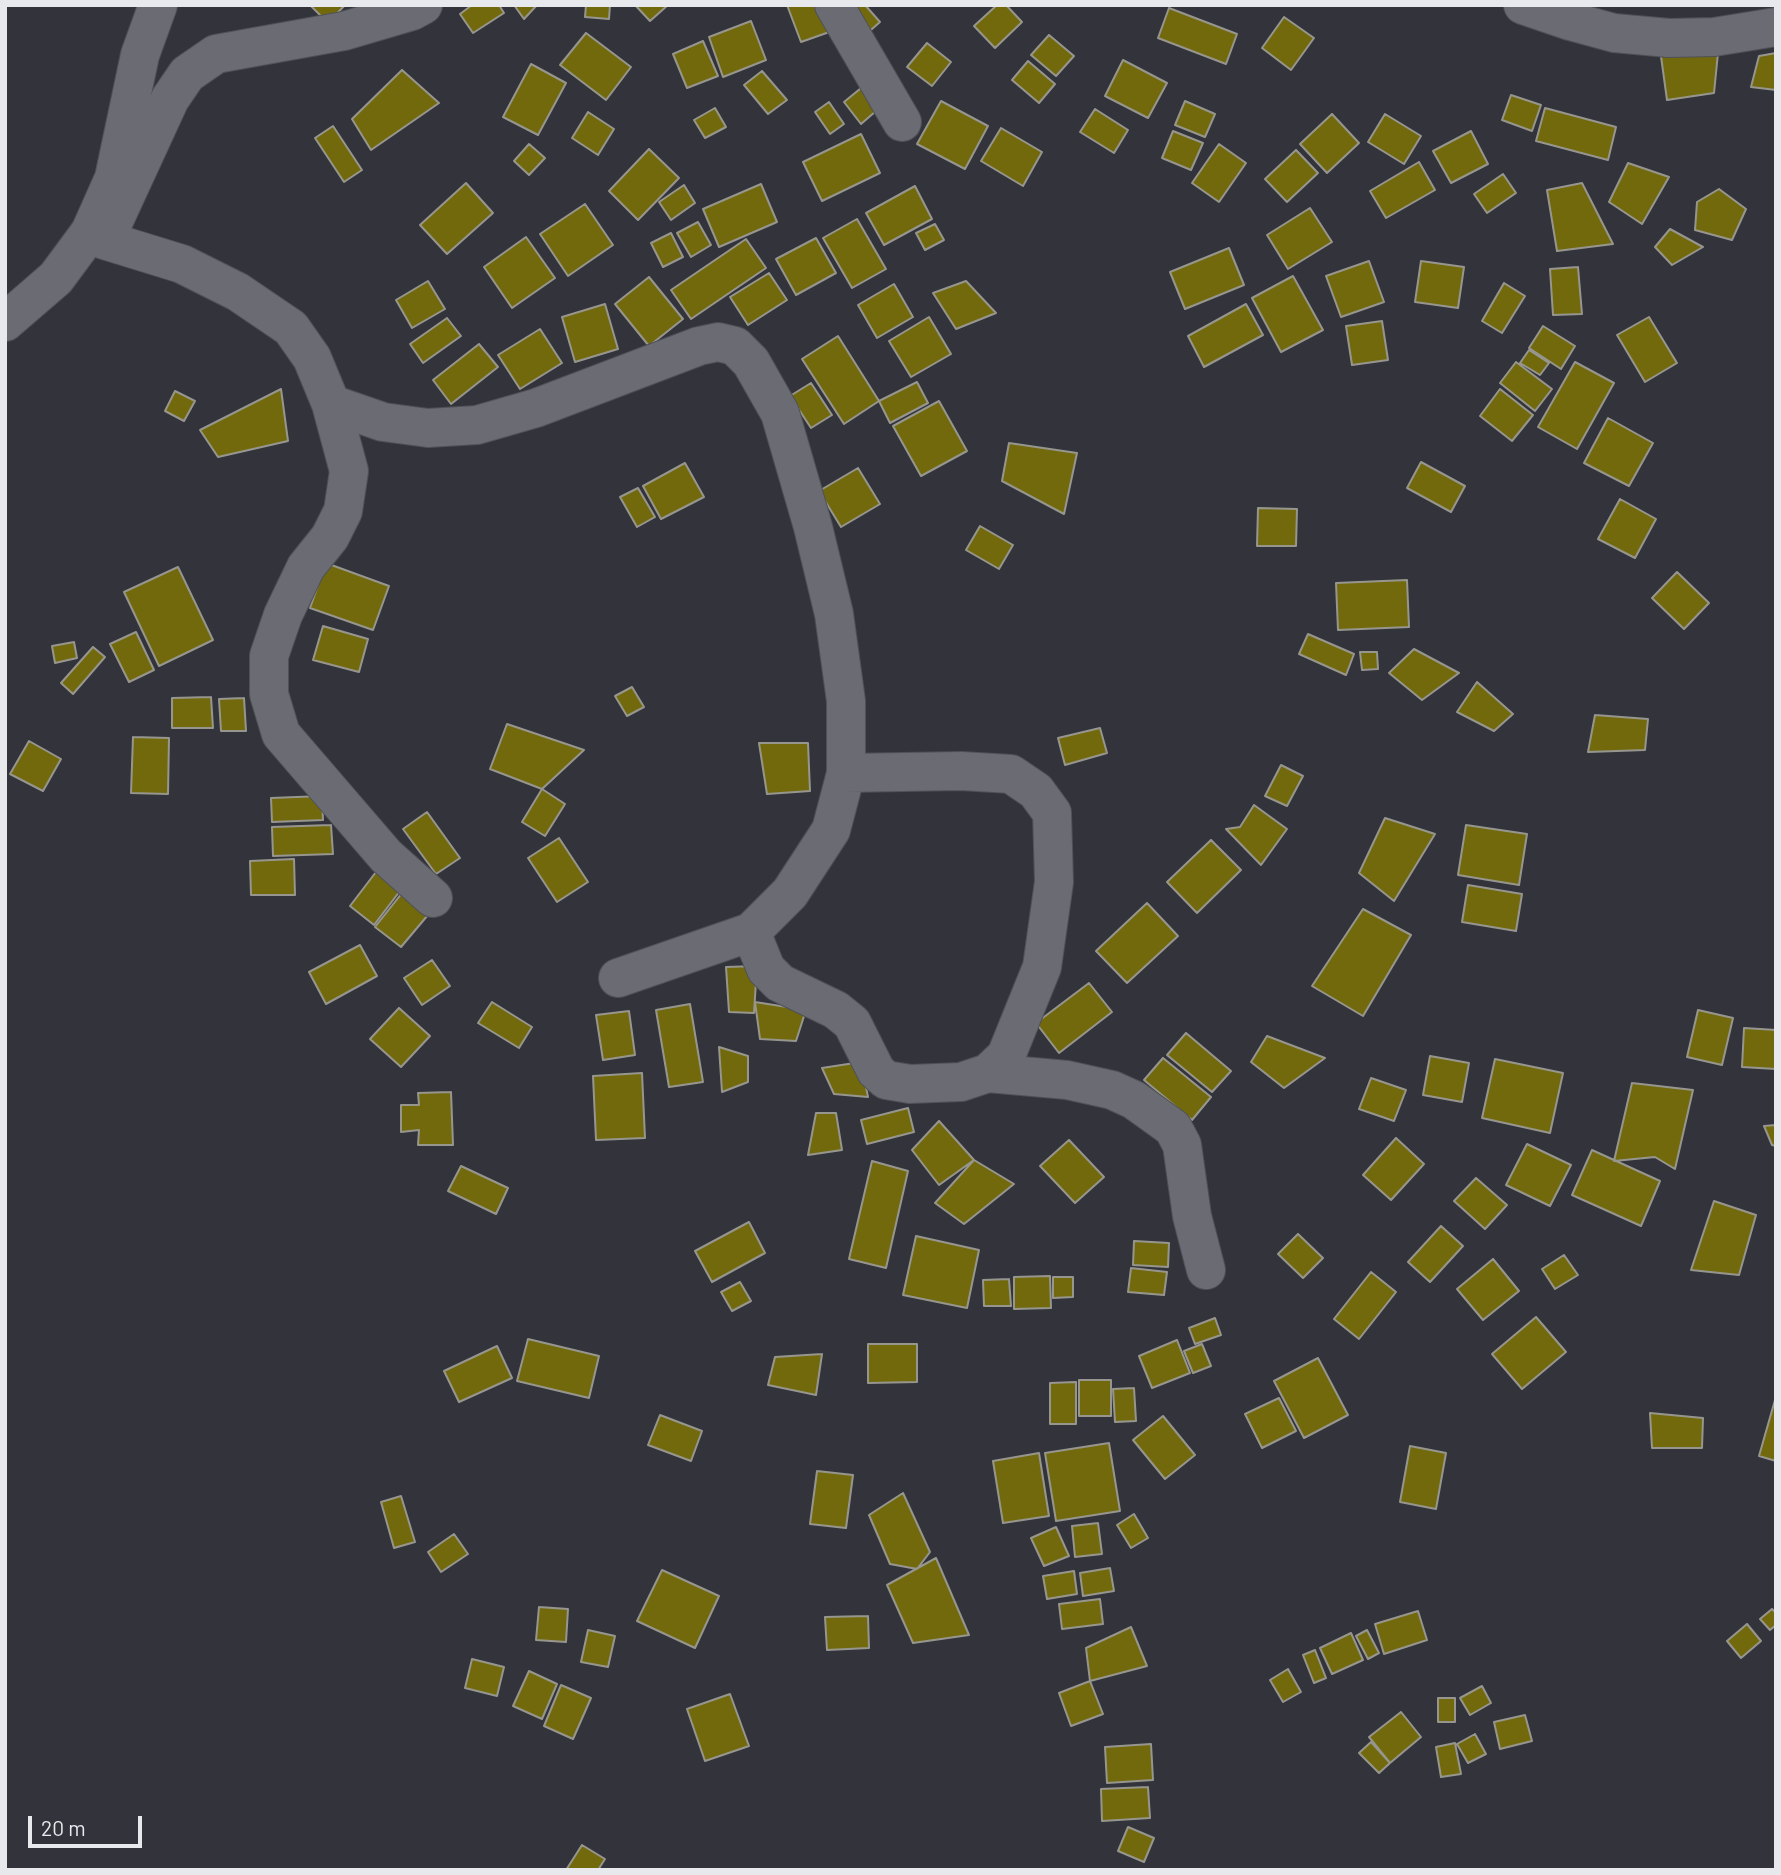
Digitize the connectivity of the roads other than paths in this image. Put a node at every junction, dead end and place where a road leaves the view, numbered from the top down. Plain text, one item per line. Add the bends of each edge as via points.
1 (158, 5) edge
2 (423, 5) edge
3 (834, 5) edge
4 (1523, 5) edge
5 (1776, 26) edge
6 (902, 122) dead end
7 (97, 236) junction
8 (5, 322) edge
9 (331, 404) junction
10 (846, 773) junction
11 (433, 898) dead end
12 (751, 932) junction
13 (618, 978) dead end
14 (988, 1073) junction
15 (1206, 1270) dead end

1 - 7 street via 139,55
2 - 7 street via 344,31 216,54 187,74
3 - 6 street
4 - 5 street via 1614,33 1669,38 1714,37
7 - 8 street
7 - 9 street via 182,264 238,292 291,328 312,358
9 - 10 street via 383,422 428,428 477,425 536,408 699,346 718,342 735,346 751,362 780,413 813,527 834,614 845,689
9 - 11 street via 349,471 343,511 306,567 283,615 269,656 269,694 281,734 386,856
10 - 12 street via 831,830 790,893
10 - 14 street via 1011,774 1036,791 1052,813 1054,882 1042,967 1006,1056
12 - 13 street
12 - 14 street via 766,969 780,983 836,1010 852,1023 876,1071 886,1080 961,1082
14 - 15 street via 1067,1080 1112,1090 1173,1128 1182,1145 1192,1216

